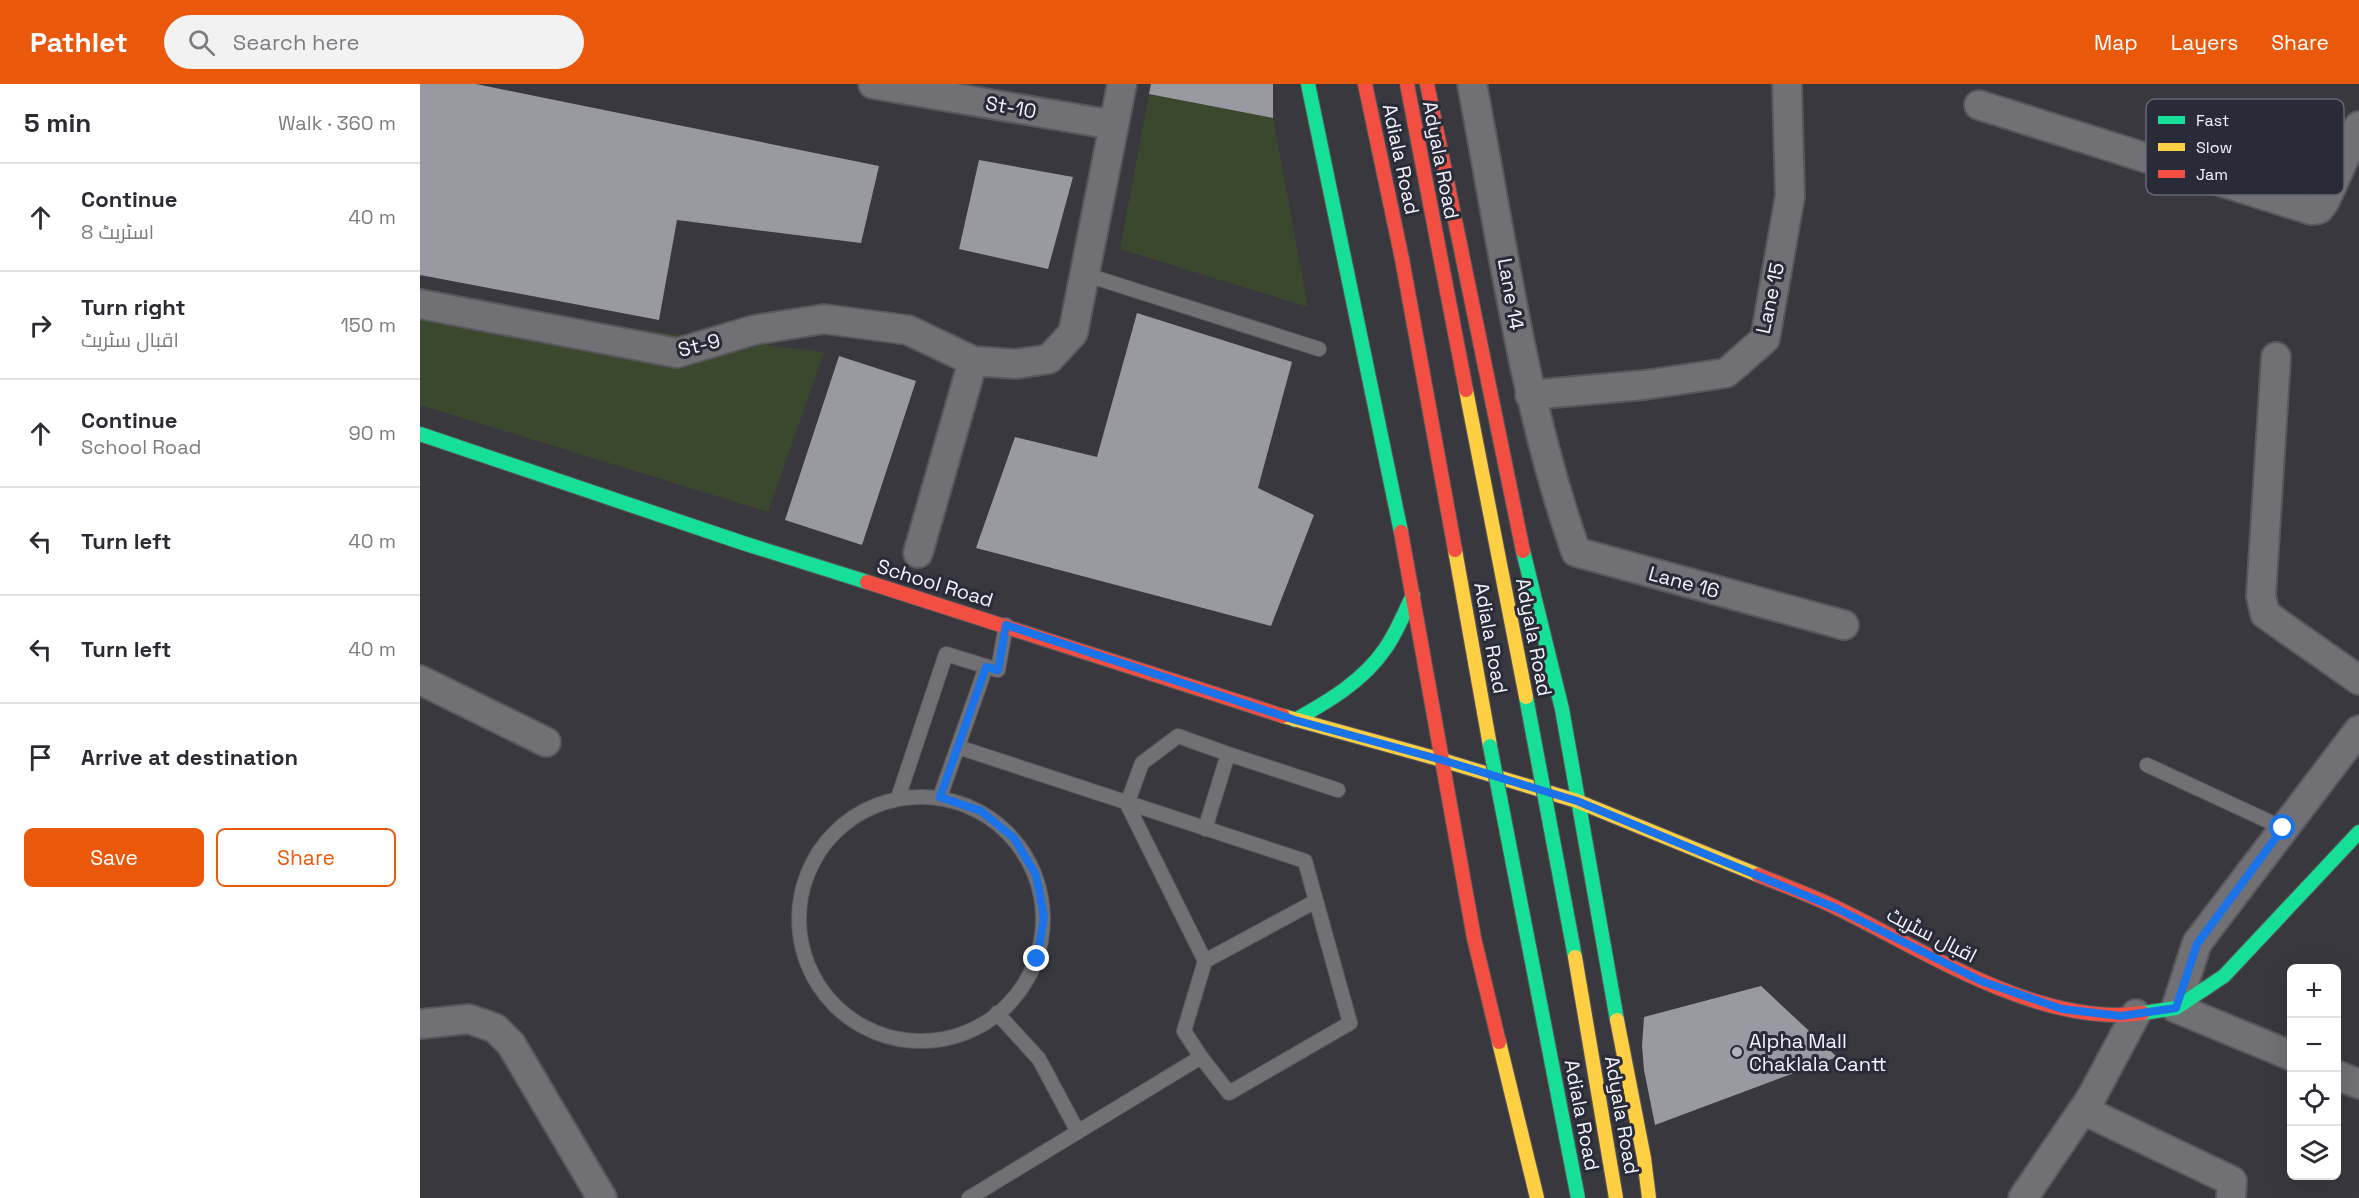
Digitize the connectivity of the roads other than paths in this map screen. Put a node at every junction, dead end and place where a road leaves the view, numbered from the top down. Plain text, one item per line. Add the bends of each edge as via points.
1 (873, 84) edge
2 (1122, 84) edge
3 (1308, 84) edge
4 (1365, 84) edge
5 (1407, 84) edge
6 (1427, 84) edge
7 (1472, 84) edge
8 (1786, 84) edge
9 (1979, 105) dead end
10 (1114, 125) junction
11 (2359, 126) edge
12 (2146, 158) edge
13 (2344, 159) edge
14 (2264, 195) edge
15 (2328, 195) edge
16 (1084, 274) junction
17 (420, 304) edge
18 (1319, 349) dead end
19 (2276, 357) dead end
20 (973, 361) junction
21 (1530, 395) junction
22 (420, 434) edge
23 (1558, 501) joint
24 (918, 553) dead end
25 (1413, 596) junction
26 (1006, 625) junction
27 (1844, 625) dead end
28 (986, 667) junction
29 (420, 680) edge
30 (2359, 680) edge
31 (1295, 720) junction
32 (2359, 730) edge
33 (546, 742) dead end
34 (958, 747) junction
35 (1228, 754) junction
36 (1442, 760) junction
37 (2147, 765) dead end
38 (1338, 790) dead end
39 (940, 797) junction
40 (898, 798) junction
41 (1577, 801) junction
42 (1127, 804) junction
43 (2283, 828) junction
44 (1205, 829) junction
45 (2359, 832) edge
46 (1316, 901) junction
47 (1205, 961) junction
48 (2176, 1008) junction
49 (997, 1013) junction
50 (2136, 1014) junction
51 (420, 1024) edge
52 (2287, 1054) edge
53 (1200, 1057) junction
54 (2341, 1077) edge
55 (2359, 1084) edge
56 (2083, 1110) junction
57 (1078, 1132) junction
58 (602, 1198) edge
59 (969, 1198) edge
60 (1537, 1198) edge
61 (1578, 1198) edge
62 (1616, 1198) edge
63 (1649, 1198) edge
64 (2023, 1198) edge
65 (2231, 1198) edge

1 - 10 street, St-10
2 - 10 street
3 - 25 street
4 - 61 street, Adiala Road, bridge via 1402,259 1492,758
5 - 62 street, Adyala Road, bridge via 1567,909
6 - 41 street via 1513,510 1562,709
7 - 21 street, Lane 14
8 - 21 street, Lane 15 via 1790,196 1765,339 1726,373
9 - 12 street
10 - 16 street
11 - 13 street
14 - 15 street via 2311,210 2319,209
16 - 18 lane
16 - 20 street via 1073,333 1049,359 1016,364
17 - 20 street, St-9 via 677,353 754,330 824,319 908,330
19 - 30 street via 2261,596 2265,615
20 - 24 street
21 - 23 street, Lane 14
22 - 26 street, School Road via 743,543
23 - 27 street, Lane 16 via 1576,552
25 - 31 street via 1386,648 1364,674 1339,696
25 - 36 street
26 - 28 lane via 998,670
26 - 31 street, School Road
28 - 34 lane
28 - 40 lane via 946,654
29 - 33 street
31 - 36 street, School Road
32 - 43 street
34 - 39 lane
34 - 42 lane
35 - 38 lane
35 - 42 lane via 1178,736 1142,763
35 - 44 lane
36 - 41 street, اقبال سٹریٹ
36 - 60 street via 1474,938
37 - 43 lane
39 - 40 lane
39 - 49 lane via 981,811 1014,838 1036,875 1044,917 1037,959 1016,996
40 - 49 lane via 858,813 825,841 804,878 798,921 805,963 827,999 861,1026 901,1040 943,1039 984,1024
41 - 50 street, اقبال سٹریٹ via 1836,908 1981,981 2062,1009 2121,1016
41 - 63 street
42 - 44 lane
42 - 47 lane
43 - 48 street via 2197,944
44 - 46 lane via 1305,861
45 - 48 street, اقبال سٹریٹ via 2224,976
46 - 47 lane
46 - 53 lane via 1350,1023 1229,1093
47 - 53 lane via 1184,1031
48 - 50 street, اقبال سٹریٹ
48 - 52 street
49 - 57 lane via 1039,1059
50 - 56 street
51 - 58 street via 469,1019 495,1028 511,1044
53 - 57 lane
54 - 55 street
56 - 64 street
56 - 65 street via 2232,1181
57 - 59 lane

